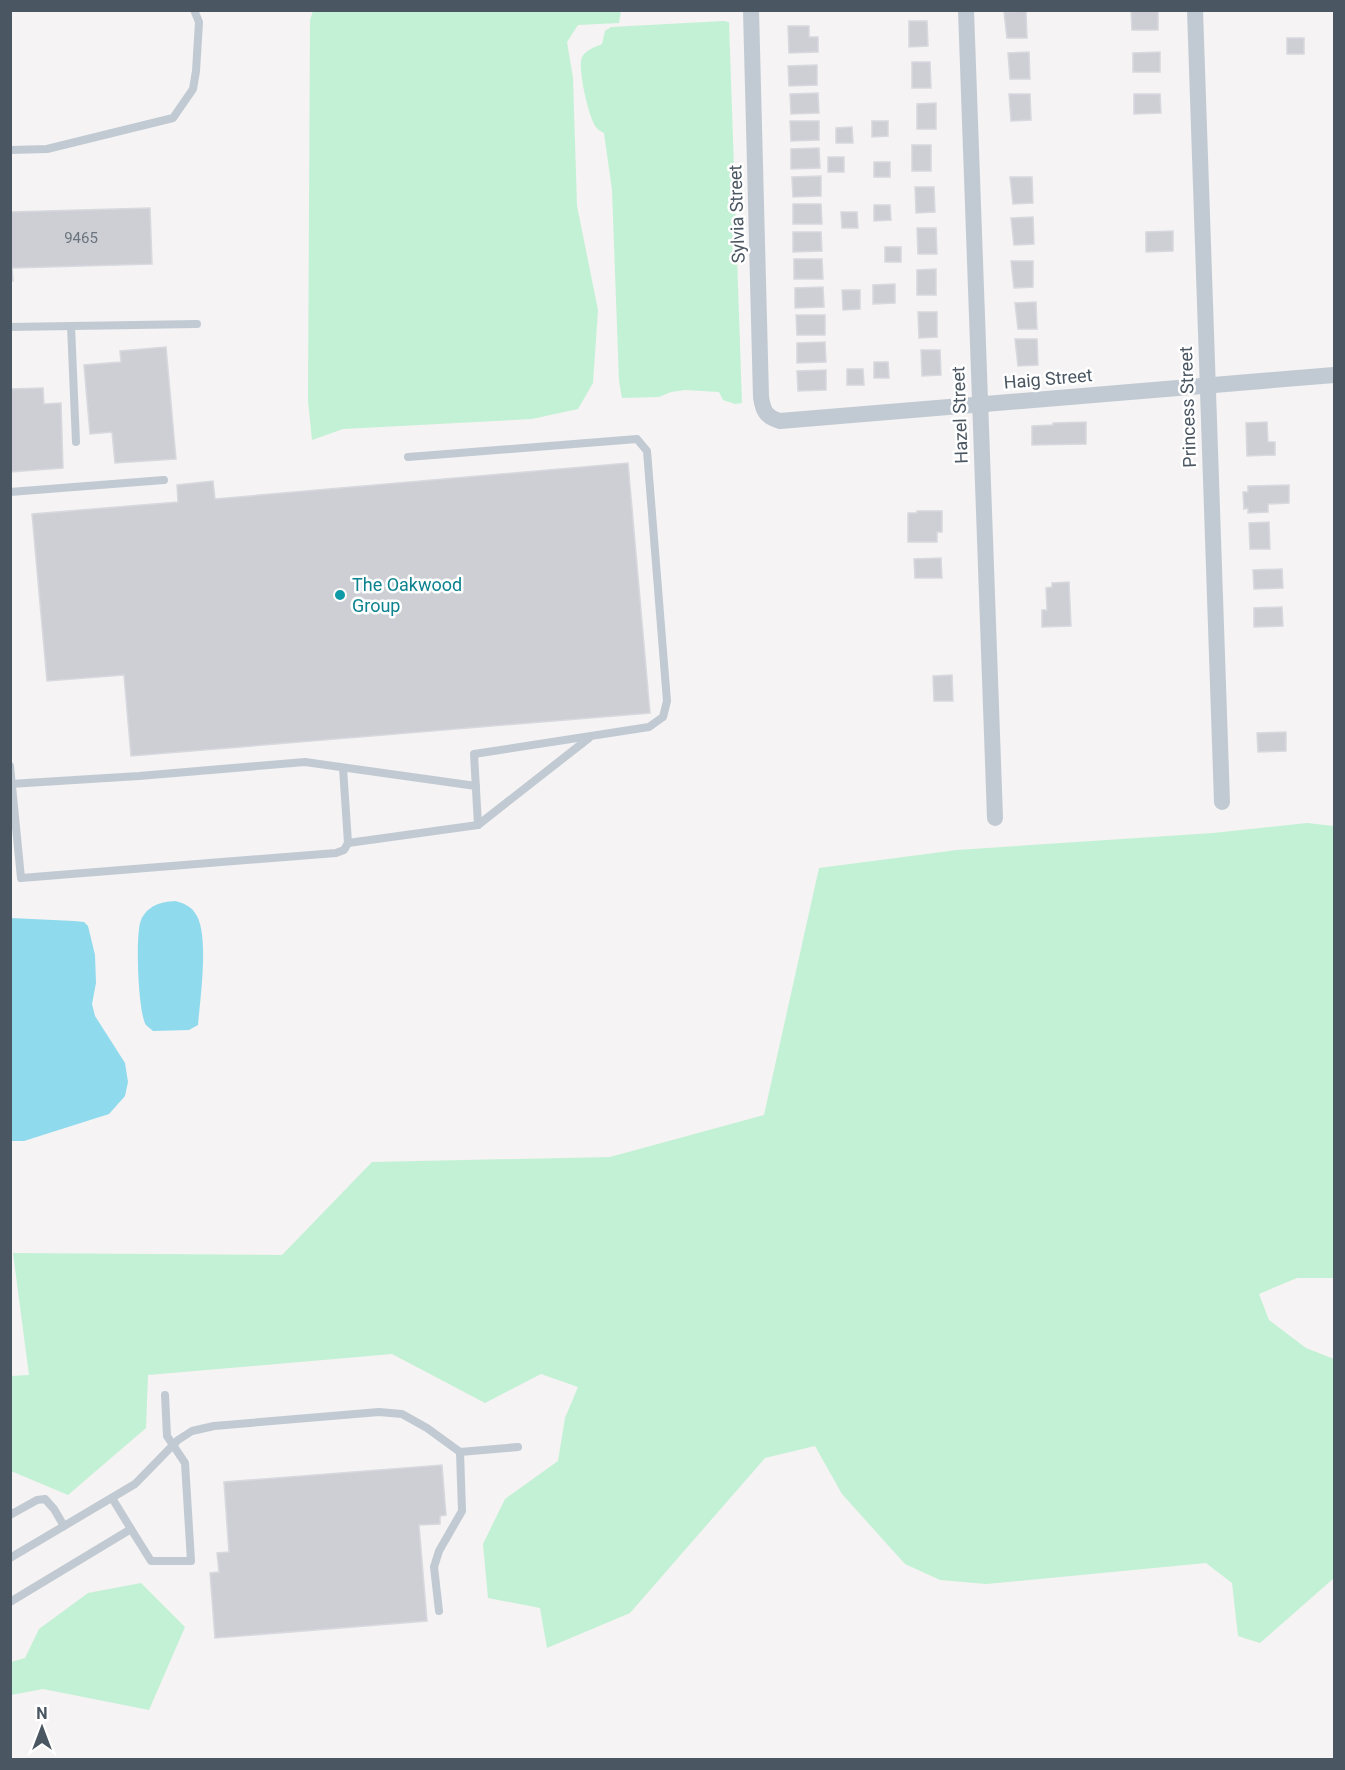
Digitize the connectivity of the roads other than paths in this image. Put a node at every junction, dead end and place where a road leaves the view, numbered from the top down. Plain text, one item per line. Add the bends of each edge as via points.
1 (194, 10) edge
2 (751, 10) edge
3 (966, 10) edge
4 (1195, 10) edge
5 (10, 150) edge
6 (197, 324) dead end
7 (71, 326) junction
8 (10, 327) edge
9 (1335, 375) edge
10 (1207, 385) junction
11 (979, 405) junction
12 (767, 415) joint
13 (76, 442) dead end
14 (408, 457) dead end
15 (164, 480) dead end
16 (10, 492) edge
17 (590, 737) junction
18 (10, 766) edge
19 (343, 768) junction
20 (11, 784) edge
21 (476, 786) junction
22 (1222, 802) dead end
23 (995, 818) dead end
24 (478, 825) junction
25 (348, 843) junction
26 (165, 1395) dead end
27 (172, 1446) junction
28 (518, 1447) dead end
29 (460, 1452) junction
30 (112, 1498) junction
31 (10, 1515) edge
32 (64, 1526) junction
33 (131, 1529) junction
34 (10, 1557) edge
35 (10, 1602) edge
36 (439, 1611) dead end

1 - 5 lane via 199,22 193,89 173,118 47,148
2 - 12 street, Sylvia Street via 761,397
3 - 11 street, Hazel Street
4 - 10 street, Princess Street
6 - 7 lane
7 - 8 lane
7 - 13 lane
9 - 10 street, Haig Street
10 - 11 street, Haig Street
10 - 22 street, Princess Street
11 - 12 street, Haig Street via 780,421
11 - 23 street, Hazel Street
14 - 17 lane via 636,439 647,451 667,701 663,717 649,727
15 - 16 lane
17 - 21 lane via 474,754
17 - 24 lane
18 - 20 lane
19 - 20 lane via 305,762
19 - 21 lane
19 - 25 lane
20 - 25 lane via 21,878 336,853
21 - 24 lane
24 - 25 lane
26 - 27 lane
27 - 29 lane via 192,1431 214,1426 379,1412 402,1414
27 - 30 lane via 135,1484
27 - 33 lane via 185,1463 190,1562 151,1561
28 - 29 lane
29 - 36 lane via 462,1511 434,1567
30 - 32 lane
30 - 33 lane
31 - 32 lane via 45,1499
32 - 34 lane
33 - 35 lane

